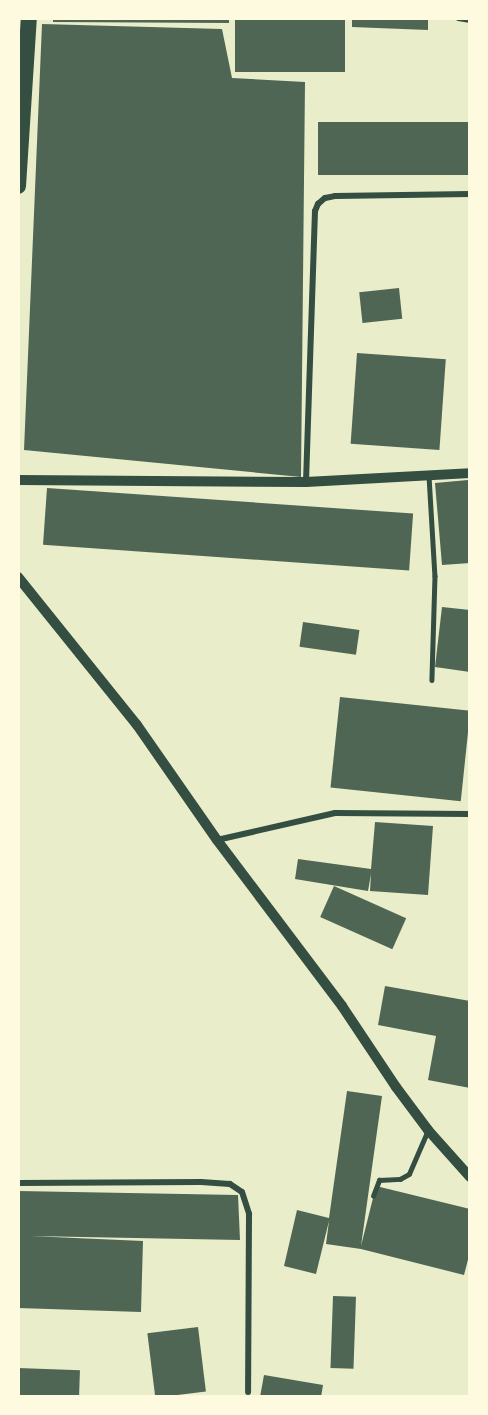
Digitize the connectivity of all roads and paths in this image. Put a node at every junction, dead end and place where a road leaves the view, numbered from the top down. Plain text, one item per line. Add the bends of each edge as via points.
1 (29, 18) edge
2 (458, 18) edge
3 (470, 20) edge
4 (18, 186) edge
5 (470, 194) edge
6 (470, 473) edge
7 (429, 475) junction
8 (18, 480) edge
9 (306, 482) junction
10 (18, 577) edge
11 (432, 680) dead end
12 (470, 814) edge
13 (217, 840) junction
14 (428, 1130) junction
15 (470, 1177) edge
16 (18, 1183) edge
17 (372, 1196) dead end
18 (248, 1392) dead end

1 - 4 highway
2 - 3 lane
5 - 9 street via 335,196 318,204
6 - 7 street
7 - 9 street
7 - 11 lane via 435,576
8 - 9 street
10 - 13 street via 137,725
12 - 13 street via 335,813
13 - 14 street via 342,1006
14 - 15 street
14 - 17 lane via 409,1174 400,1179 379,1180
16 - 18 street via 201,1182 230,1184 242,1192 249,1214

